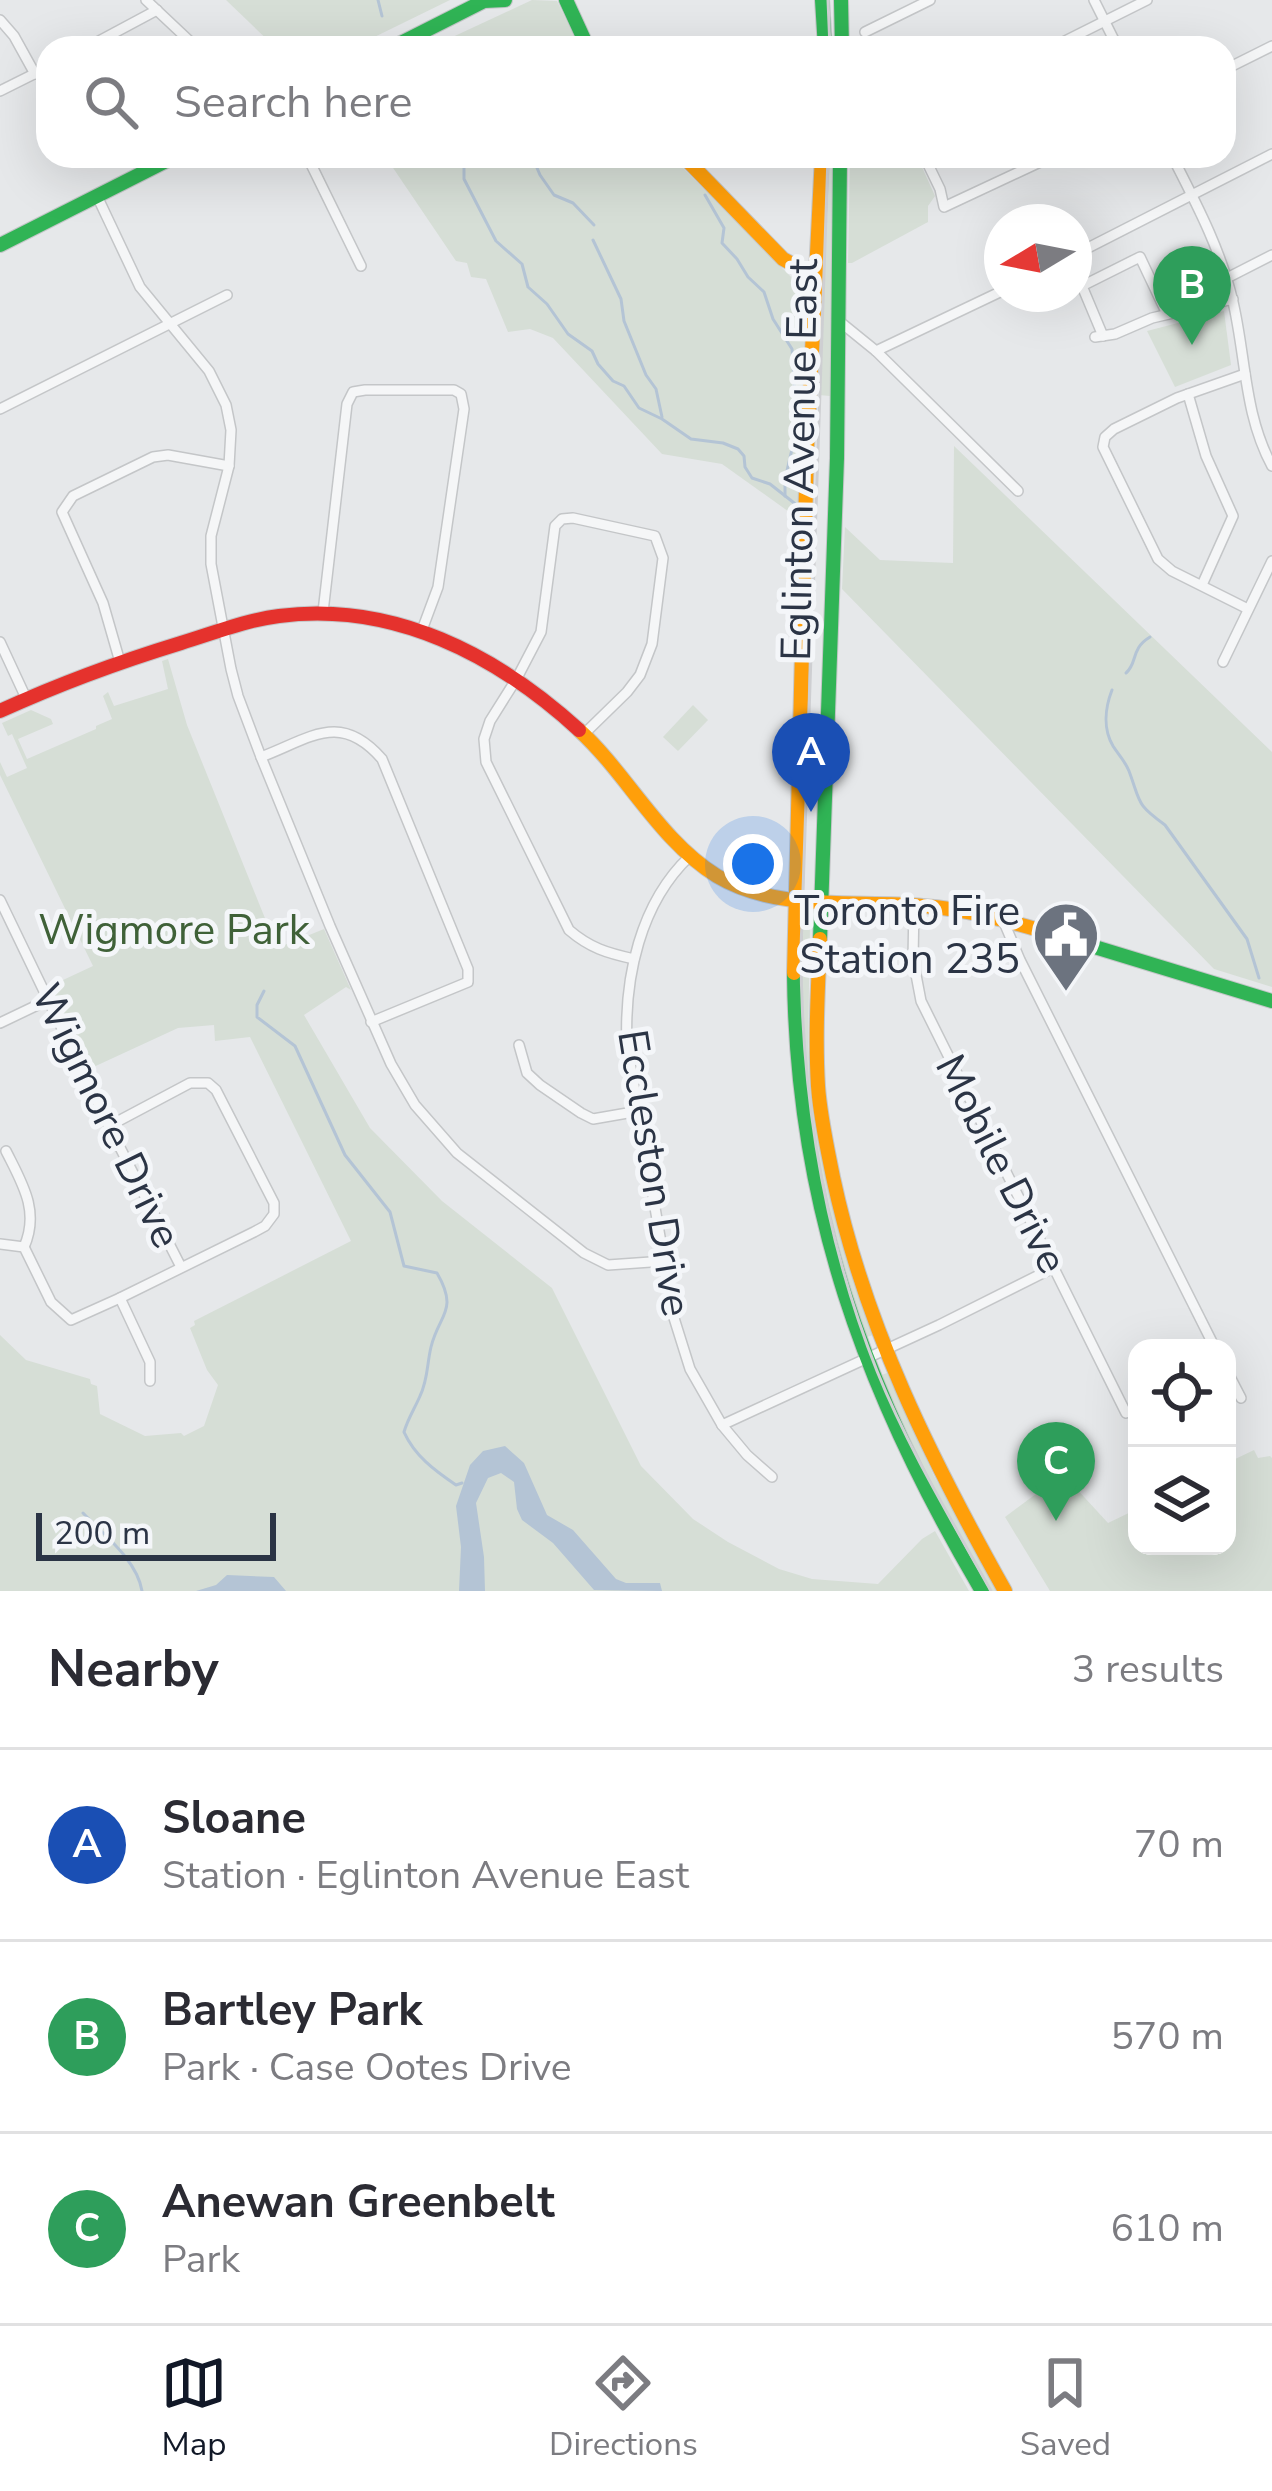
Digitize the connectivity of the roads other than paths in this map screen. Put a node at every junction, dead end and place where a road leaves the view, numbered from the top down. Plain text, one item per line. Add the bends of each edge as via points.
1 (146, 0) edge
2 (505, 0) edge
3 (566, 0) edge
4 (822, 0) edge
5 (841, 0) edge
6 (930, 0) edge
7 (1094, 0) edge
8 (1147, 0) edge
9 (485, 1) edge
10 (157, 10) junction
11 (0, 20) edge
12 (1105, 22) junction
13 (865, 32) dead end
14 (108, 36) edge
15 (184, 36) edge
16 (415, 36) edge
17 (582, 36) edge
18 (824, 36) edge
19 (842, 36) edge
20 (1076, 36) edge
21 (1112, 36) edge
22 (1272, 46) edge
23 (1236, 64) edge
24 (35, 74) joint
25 (0, 91) edge
26 (1272, 154) edge
27 (153, 168) edge
28 (314, 168) edge
29 (695, 168) edge
30 (821, 168) edge
31 (840, 168) edge
32 (930, 168) edge
33 (1027, 168) edge
34 (1178, 168) edge
35 (1192, 195) junction
36 (98, 196) junction
37 (817, 241) junction
38 (0, 244) edge
39 (1092, 246) edge
40 (779, 253) junction
41 (1272, 255) edge
42 (362, 266) dead end
43 (1226, 278) junction
44 (815, 280) junction
45 (227, 296) dead end
46 (1233, 299) junction
47 (984, 300) edge
48 (1167, 314) junction
49 (837, 320) junction
50 (170, 324) junction
51 (864, 340) junction
52 (837, 342) junction
53 (876, 351) junction
54 (1245, 374) junction
55 (1188, 394) junction
56 (0, 409) edge
57 (229, 466) junction
58 (1272, 466) edge
59 (1018, 491) dead end
60 (1272, 561) edge
61 (1202, 585) junction
62 (1248, 608) junction
63 (323, 612) junction
64 (422, 630) junction
65 (224, 631) junction
66 (0, 642) edge
67 (120, 662) junction
68 (1223, 662) dead end
69 (517, 678) junction
70 (26, 698) junction
71 (0, 711) edge
72 (584, 734) junction
73 (261, 757) junction
74 (690, 856) junction
75 (0, 900) edge
76 (794, 900) junction
77 (822, 901) junction
78 (914, 905) junction
79 (1004, 920) junction
80 (634, 959) junction
81 (48, 1000) junction
82 (1272, 1001) edge
83 (371, 1022) junction
84 (0, 1023) edge
85 (519, 1045) dead end
86 (639, 1111) junction
87 (109, 1126) junction
88 (6, 1151) dead end
89 (0, 1244) edge
90 (25, 1247) junction
91 (665, 1261) junction
92 (181, 1267) junction
93 (1054, 1268) junction
94 (121, 1298) junction
95 (1211, 1339) edge
96 (884, 1350) junction
97 (864, 1360) junction
98 (150, 1381) dead end
99 (1236, 1388) edge
100 (1241, 1398) dead end
101 (1126, 1413) dead end
102 (722, 1425) junction
103 (772, 1477) dead end
104 (982, 1591) edge
105 (1005, 1591) edge

1 - 10 street
2 - 9 main road
3 - 17 main road
4 - 18 main road
5 - 19 main road
6 - 13 street
7 - 12 street
8 - 12 street
9 - 16 main road
10 - 14 street
10 - 15 street
11 - 24 street
12 - 20 street
12 - 21 street
22 - 23 street
24 - 25 street
26 - 35 street
27 - 36 main road
28 - 42 street
29 - 40 main road
30 - 37 main road, Eglinton Avenue East
31 - 49 main road, Eglinton Avenue East
32 - 33 street via 944,207
34 - 35 street
35 - 39 street
35 - 43 street
36 - 38 main road
36 - 50 street via 140,287
37 - 40 main road via 798,259
37 - 44 main road, Eglinton Avenue East
40 - 44 main road
41 - 43 street
43 - 46 street
44 - 76 main road, Eglinton Avenue East
45 - 50 street
46 - 48 street
46 - 54 street
47 - 53 street
48 - 48 street via 1099,336 1082,286 1140,257
49 - 51 street
49 - 52 main road, Eglinton Avenue East
50 - 56 street
50 - 57 street via 226,405
51 - 52 street
51 - 53 street
52 - 77 main road, Eglinton Avenue East
53 - 59 street
54 - 55 street
54 - 58 street
55 - 61 street via 1233,516
55 - 61 street via 1111,431 1103,447 1158,560
57 - 65 street via 211,536
57 - 67 street via 153,457 66,503 62,512
60 - 62 street
61 - 62 street
62 - 68 street
63 - 64 main road
63 - 64 street via 353,392 454,390 464,409 438,587
63 - 65 main road
64 - 69 main road
65 - 67 main road
65 - 73 street
66 - 70 street
67 - 70 main road
69 - 72 main road
69 - 72 street via 541,632 562,518 655,536 663,558 652,644 640,675
69 - 80 street via 490,721 486,762 569,930 603,953
70 - 71 main road
72 - 74 main road
73 - 83 street
73 - 83 street via 340,731 368,743 382,760 468,982
74 - 76 main road via 736,886
74 - 80 street, Eccleston Drive via 650,909
75 - 81 street, Wigmore Drive
76 - 77 main road
76 - 97 main road, Eglinton Avenue East via 806,1140
77 - 78 main road
77 - 96 main road, Eglinton Avenue East via 817,1048 824,1133
78 - 79 main road
78 - 93 street, Mobile Drive via 921,1001
79 - 82 main road
79 - 95 street
80 - 86 street, Eccleston Drive via 626,1022
81 - 84 street
81 - 87 street, Wigmore Drive
83 - 91 street via 415,1105 457,1153 584,1253 608,1265
85 - 86 street via 526,1072 580,1113 593,1119
86 - 91 street, Eccleston Drive
87 - 92 street, Wigmore Drive
87 - 92 street via 190,1083 208,1083 265,1184 274,1203 265,1226
88 - 90 street via 32,1215
89 - 90 street
90 - 94 street via 51,1302 71,1320
91 - 102 street, Eccleston Drive via 690,1369
92 - 94 street
93 - 96 street
93 - 101 street, Mobile Drive
94 - 98 street via 150,1361
96 - 97 street
96 - 105 main road, Eglinton Avenue East
97 - 102 street
97 - 104 main road, Eglinton Avenue East
99 - 100 street
102 - 103 street, Eccleston Drive

